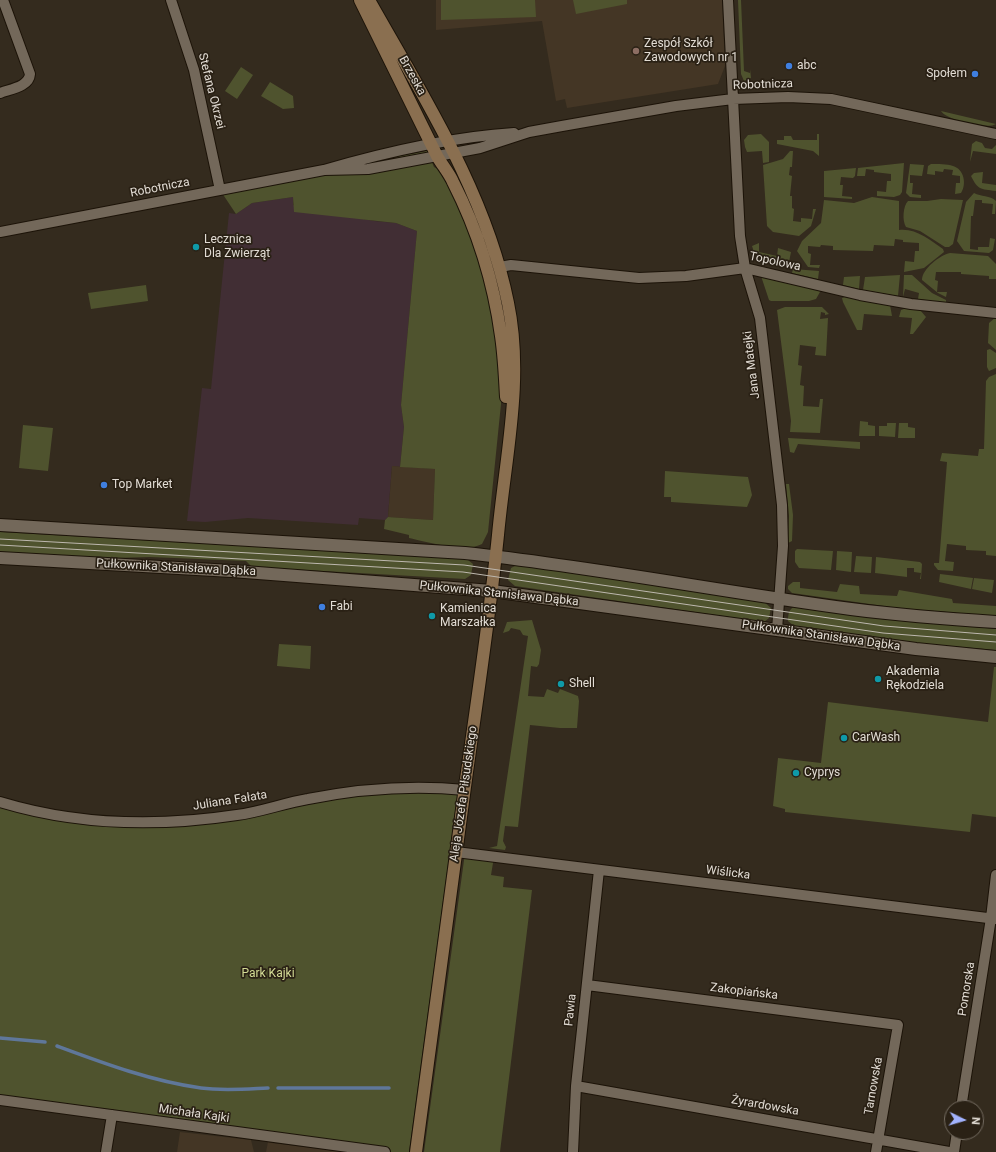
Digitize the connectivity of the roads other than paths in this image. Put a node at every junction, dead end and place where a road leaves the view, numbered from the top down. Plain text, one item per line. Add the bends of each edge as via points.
1 (3, 0) edge
2 (171, 0) edge
3 (360, 0) edge
4 (369, 0) edge
5 (728, 0) edge
6 (0, 93) edge
7 (734, 99) junction
8 (530, 132) junction
9 (996, 134) edge
10 (446, 140) junction
11 (431, 144) junction
12 (453, 153) junction
13 (437, 156) junction
14 (324, 170) junction
15 (220, 190) junction
16 (0, 232) edge
17 (500, 267) junction
18 (745, 268) junction
19 (996, 313) edge
20 (510, 436) junction
21 (0, 525) edge
22 (496, 556) junction
23 (0, 558) edge
24 (492, 591) junction
25 (780, 598) junction
26 (996, 622) edge
27 (776, 630) junction
28 (996, 657) edge
29 (465, 790) junction
30 (0, 802) edge
31 (456, 852) junction
32 (599, 870) junction
33 (996, 874) edge
34 (994, 918) edge
35 (587, 985) junction
36 (898, 1025) joint
37 (576, 1086) junction
38 (0, 1100) edge
39 (962, 1100) edge
40 (112, 1115) junction
41 (879, 1139) junction
42 (956, 1140) edge
43 (106, 1152) edge
44 (385, 1152) edge
45 (416, 1152) edge
46 (573, 1152) edge
47 (876, 1152) edge
48 (949, 1152) edge
49 (954, 1152) edge

1 - 6 street via 30,78 25,83
2 - 15 street, Stefana Okrzei via 194,70
3 - 11 main road, Brzeska
4 - 10 main road, Brzeska
5 - 7 street, Jana Matejki
7 - 8 street, Robotnicza via 676,106
7 - 9 street, Robotnicza via 831,99
7 - 18 street, Jana Matejki via 740,236
8 - 10 street, Robotnicza via 477,135
8 - 12 street, Robotnicza via 480,148
10 - 11 street, Robotnicza
10 - 12 main road, Brzeska
11 - 13 main road, Brzeska
11 - 14 street, Robotnicza
12 - 13 street, Robotnicza
12 - 17 main road, Aleja Józefa Piłsudskiego via 474,194
13 - 14 street, Robotnicza via 368,169
13 - 20 main road, Aleja Józefa Piłsudskiego via 452,180 466,212 494,296 502,344
14 - 15 street, Robotnicza
15 - 16 street, Robotnicza
17 - 18 street, Topolowa via 511,265 639,278 686,276
17 - 20 main road, Aleja Józefa Piłsudskiego via 514,338
18 - 19 street, Topolowa via 860,295 917,305
18 - 25 street, Jana Matejki via 760,318 782,504
20 - 22 main road, Aleja Józefa Piłsudskiego
21 - 22 street
22 - 24 main road, Aleja Józefa Piłsudskiego
22 - 25 street
23 - 24 street, Pułkownika Stanisława Dąbka via 225,570
24 - 27 street, Pułkownika Stanisława Dąbka
24 - 29 main road, Aleja Józefa Piłsudskiego
25 - 26 street via 860,610
25 - 27 street, Jana Matejki
27 - 28 street, Pułkownika Stanisława Dąbka
29 - 30 street, Juliana Fałata via 371,790 307,799 239,815 174,821 63,818
29 - 31 main road, Aleja Józefa Piłsudskiego
31 - 32 street, Wiślicka
31 - 45 main road, Aleja Józefa Piłsudskiego
32 - 34 street, Wiślicka
32 - 35 street, Pawia
33 - 34 street, Pomorska
34 - 39 street, Pomorska
35 - 36 street, Zakopiańska
35 - 37 street, Pawia
36 - 41 street, Tarnowska
37 - 41 street, Żyrardowska
37 - 46 street, Pawia
38 - 40 street, Michała Kajki
40 - 43 street
40 - 44 street, Michała Kajki
41 - 47 street, Tarnowska
41 - 48 street, Żyrardowska
42 - 49 street

